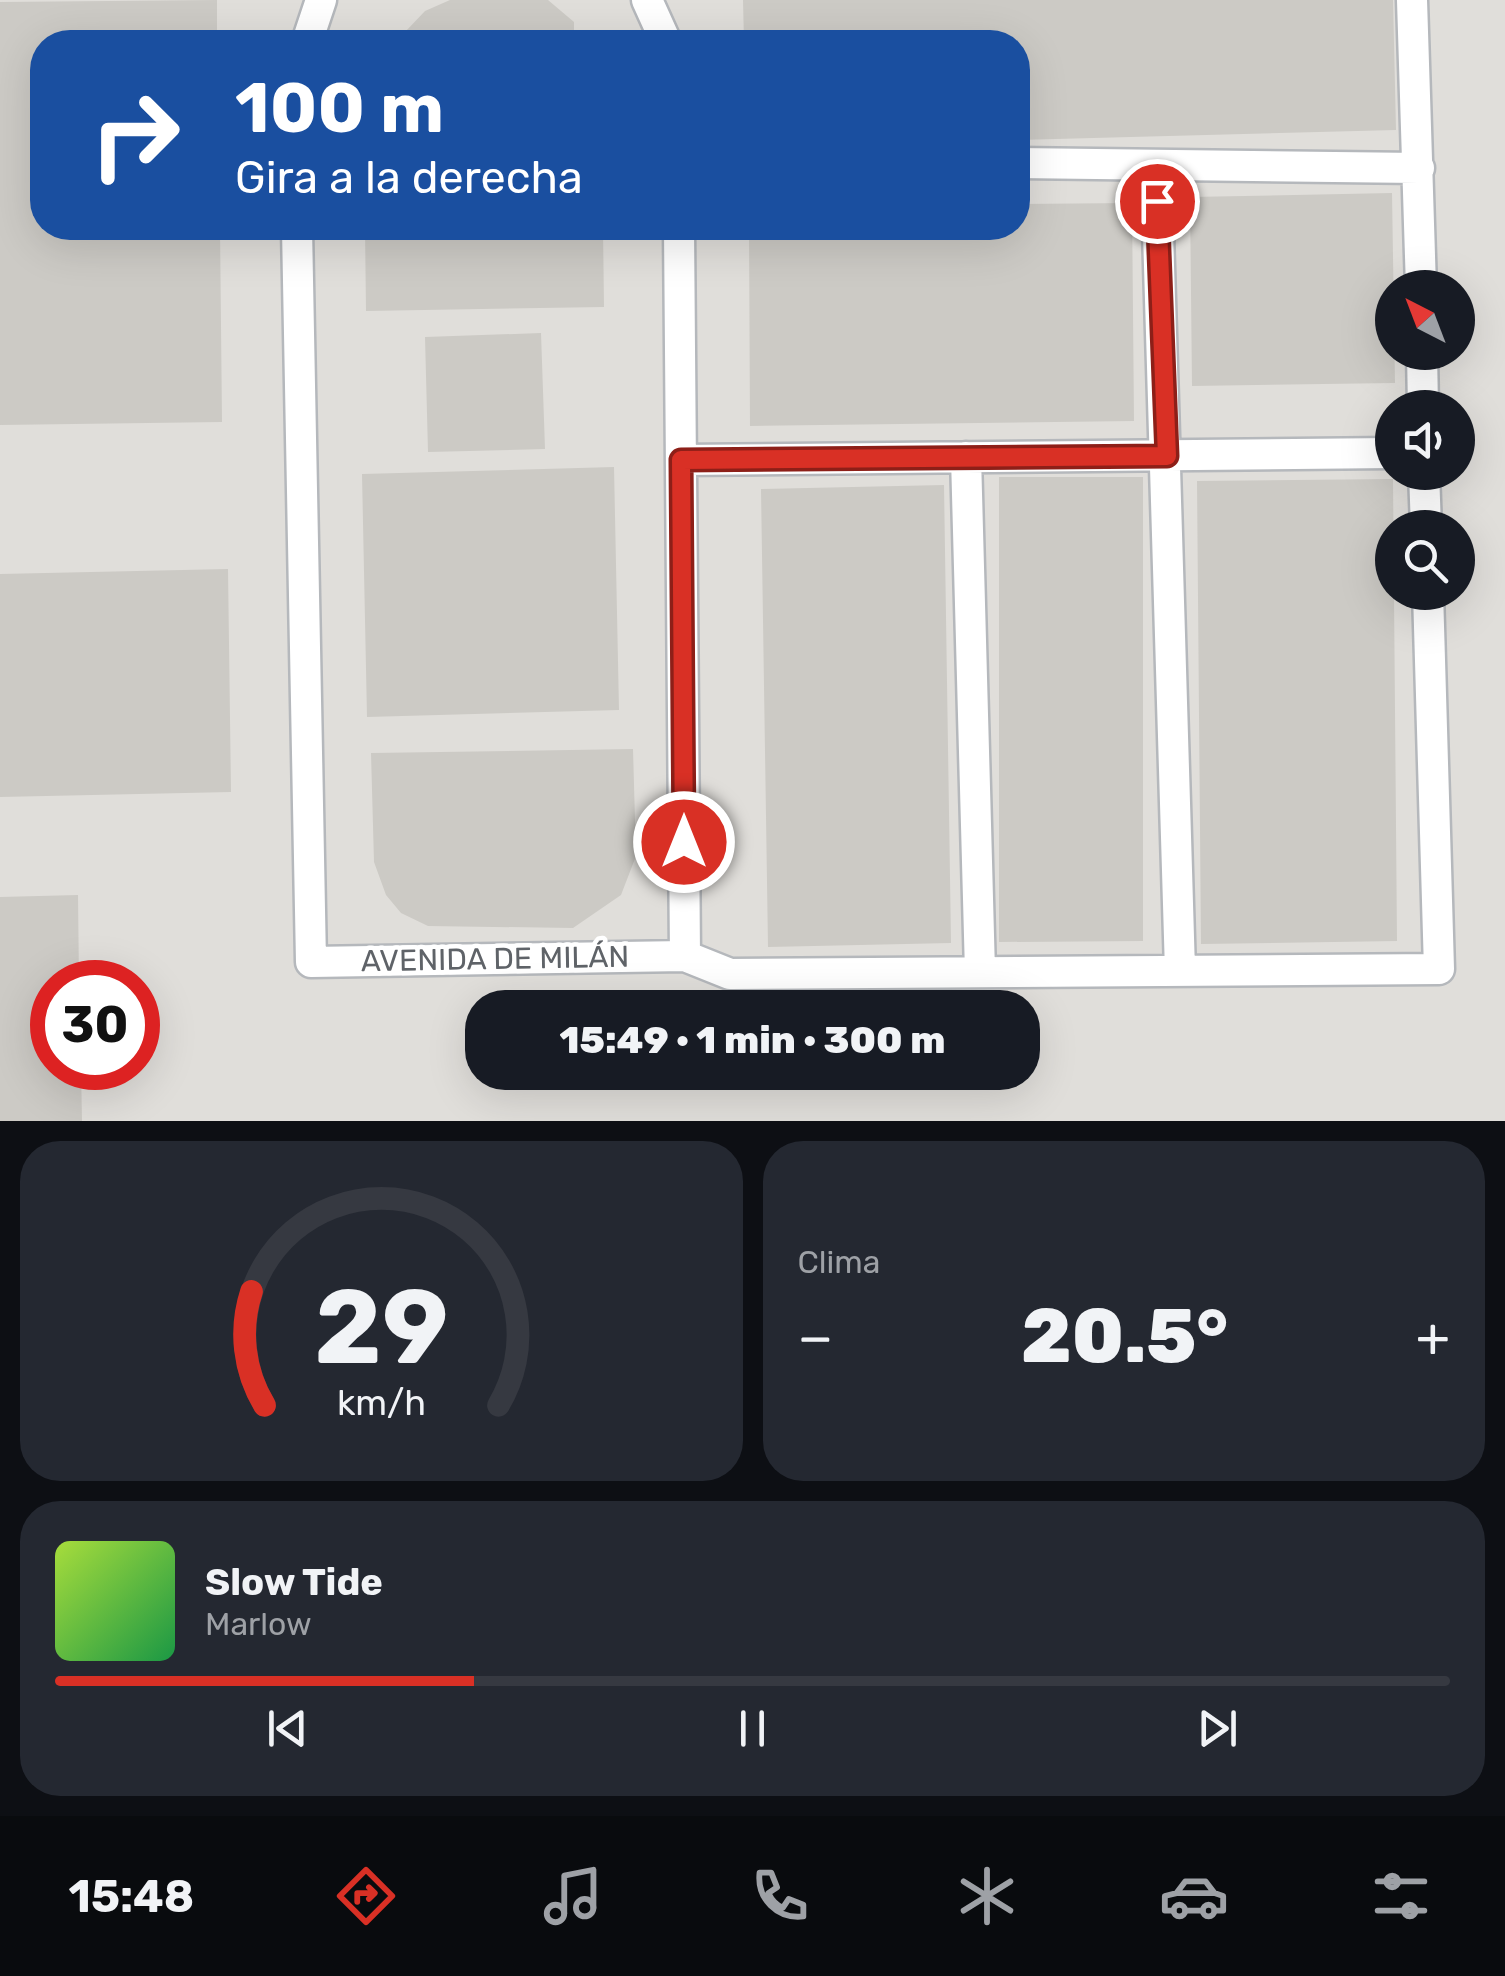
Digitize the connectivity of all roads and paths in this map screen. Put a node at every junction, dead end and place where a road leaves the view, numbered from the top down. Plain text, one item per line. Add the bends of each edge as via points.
1 (320, 0) edge
2 (647, 0) edge
3 (1412, 0) edge
4 (311, 30) edge
5 (661, 30) edge
6 (1030, 163) edge
7 (1156, 165) junction
8 (1420, 168) junction
9 (297, 240) edge
10 (680, 240) edge
11 (1421, 270) edge
12 (1375, 454) edge
13 (1167, 456) junction
14 (966, 457) junction
15 (681, 460) junction
16 (1429, 610) edge
17 (685, 956) junction
18 (1180, 971) junction
19 (980, 972) junction

1 - 4 street
2 - 5 street
3 - 8 street
6 - 7 street
7 - 8 street
7 - 13 street
8 - 11 street
9 - 17 street, AVENIDA DE MILÁN via 311,962
10 - 15 street
12 - 13 street
13 - 14 street
13 - 18 street
14 - 15 street
14 - 19 street
15 - 17 street
16 - 18 street via 1439,969
17 - 19 street via 730,974
18 - 19 street

